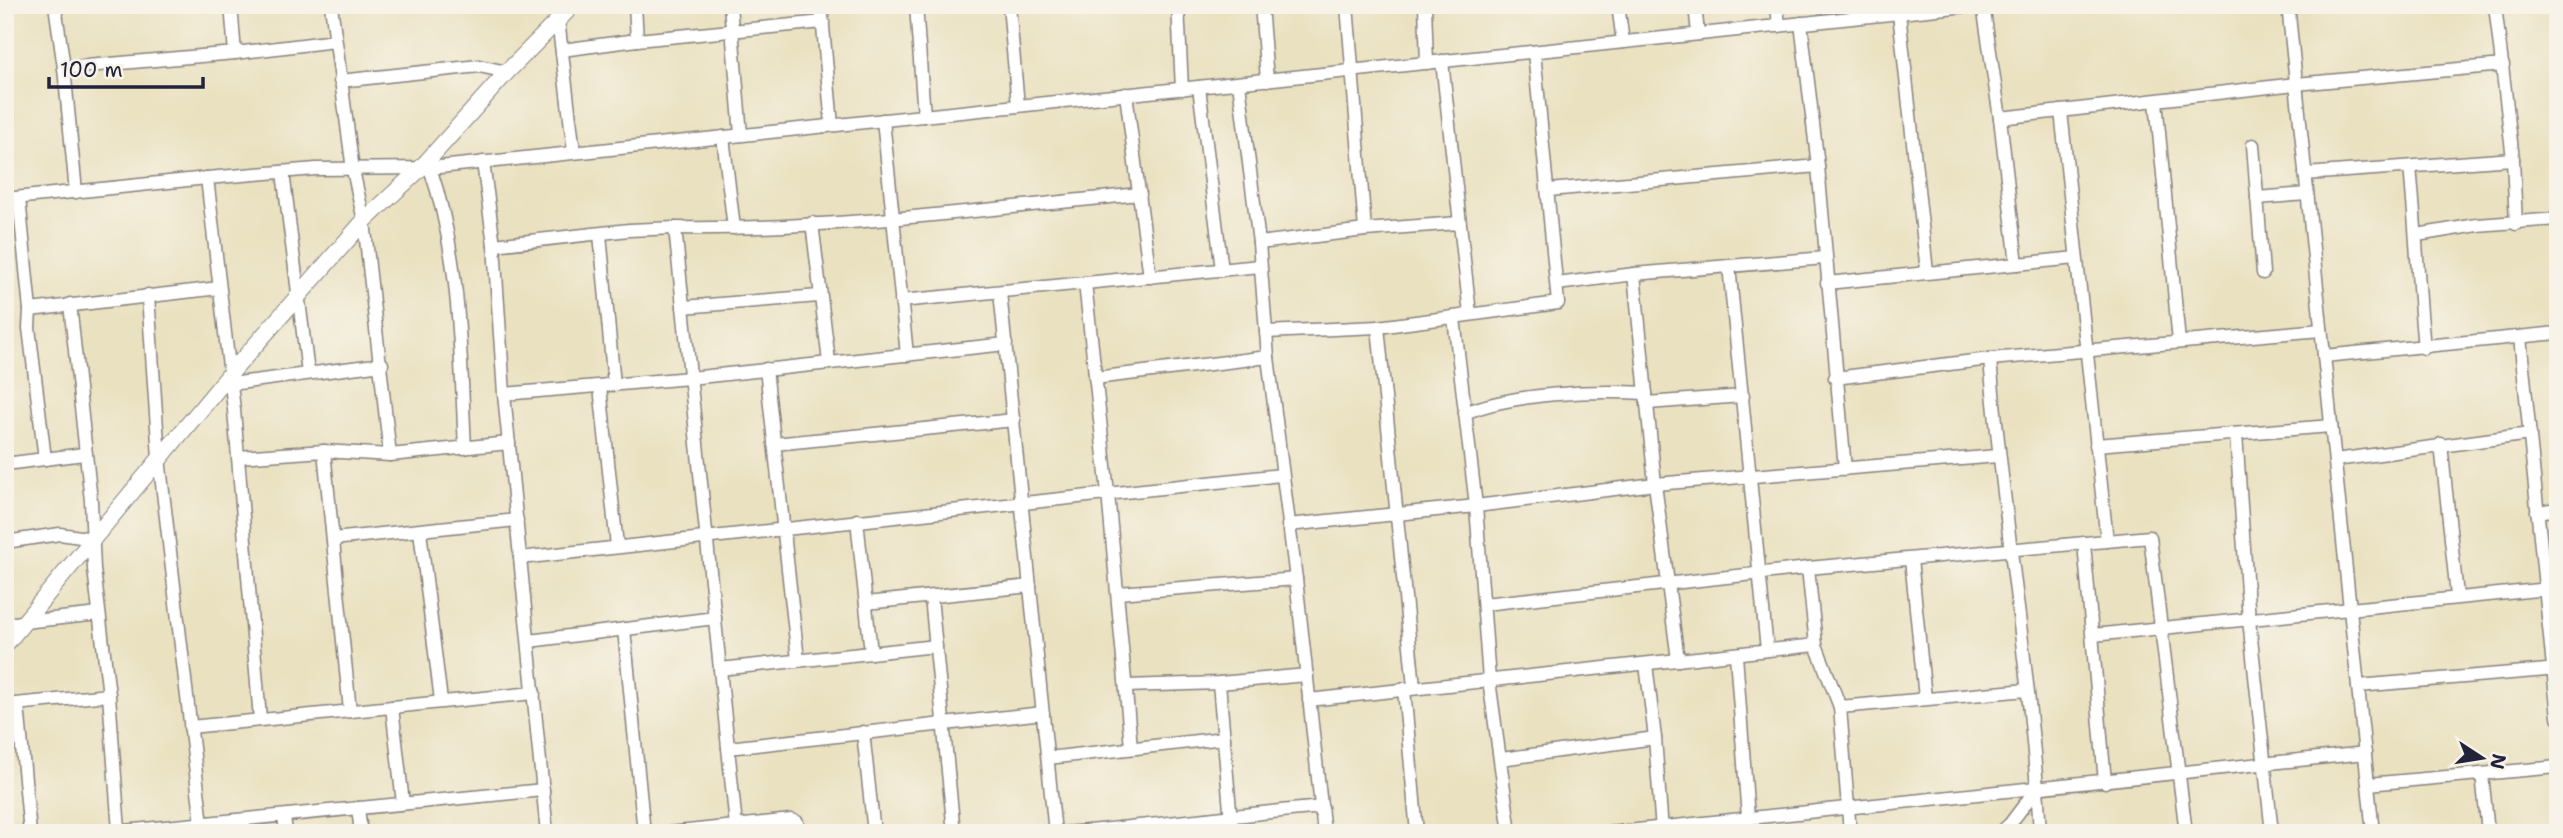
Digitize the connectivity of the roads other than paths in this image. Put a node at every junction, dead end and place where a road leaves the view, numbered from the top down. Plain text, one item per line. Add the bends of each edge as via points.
1 (55, 5) edge
2 (231, 5) edge
3 (331, 5) edge
4 (573, 5) edge
5 (635, 5) edge
6 (730, 5) edge
7 (821, 5) edge
8 (916, 5) edge
9 (1009, 5) edge
10 (1178, 5) edge
11 (1261, 5) edge
12 (1347, 5) edge
13 (1425, 5) edge
14 (1618, 5) edge
15 (1695, 5) edge
16 (1777, 5) edge
17 (1975, 5) edge
18 (1983, 5) edge
19 (2288, 5) edge
20 (2495, 5) edge
21 (1859, 11) edge
22 (1899, 13) junction
23 (558, 20) junction
24 (823, 22) junction
25 (1801, 23) junction
26 (1779, 26) junction
27 (732, 31) junction
28 (1698, 34) junction
29 (637, 40) junction
30 (335, 41) junction
31 (1623, 42) junction
32 (562, 50) junction
33 (236, 52) junction
34 (1534, 52) junction
35 (1442, 61) junction
36 (1427, 63) junction
37 (2503, 65) junction
38 (64, 68) junction
39 (1352, 71) junction
40 (507, 72) junction
41 (1267, 80) junction
42 (340, 81) junction
43 (1239, 83) junction
44 (2296, 84) junction
45 (1199, 87) junction
46 (1182, 89) junction
47 (1126, 94) junction
48 (2156, 101) junction
49 (1018, 106) junction
50 (2061, 111) junction
51 (924, 116) junction
52 (2000, 118) junction
53 (883, 120) junction
54 (832, 125) junction
55 (741, 135) junction
56 (723, 137) junction
57 (2253, 145) dead end
58 (574, 152) junction
59 (2513, 159) junction
60 (483, 162) junction
61 (1818, 166) junction
62 (2410, 167) junction
63 (426, 168) junction
64 (353, 170) junction
65 (283, 172) junction
66 (2305, 174) junction
67 (207, 178) junction
68 (1549, 190) junction
69 (76, 192) junction
70 (1140, 194) junction
71 (2307, 194) junction
72 (19, 198) junction
73 (2257, 198) junction
74 (5, 199) edge
75 (893, 218) junction
76 (2558, 219) edge
77 (364, 221) junction
78 (812, 223) junction
79 (1459, 223) junction
80 (2516, 224) junction
81 (675, 228) junction
82 (734, 228) junction
83 (1365, 230) junction
84 (600, 234) junction
85 (2417, 235) junction
86 (1259, 243) junction
87 (494, 245) junction
88 (1825, 258) junction
89 (2076, 258) junction
90 (2017, 264) junction
91 (1260, 266) junction
92 (1729, 266) junction
93 (1222, 270) junction
94 (1927, 272) junction
95 (2263, 273) dead end
96 (1634, 274) junction
97 (1150, 277) junction
98 (1085, 283) junction
99 (1826, 283) junction
100 (1557, 284) junction
101 (219, 288) junction
102 (1000, 292) junction
103 (148, 295) junction
104 (299, 295) junction
105 (819, 296) junction
106 (901, 301) junction
107 (71, 304) junction
108 (683, 307) junction
109 (30, 310) junction
110 (1471, 314) junction
111 (1454, 318) junction
112 (1378, 327) junction
113 (2321, 330) junction
114 (1266, 332) junction
115 (2558, 333) edge
116 (2520, 337) junction
117 (2179, 342) junction
118 (1006, 344) junction
119 (2424, 348) junction
120 (2085, 352) junction
121 (907, 355) junction
122 (2324, 356) junction
123 (1268, 357) junction
124 (1990, 359) junction
125 (828, 362) junction
126 (382, 365) junction
127 (766, 369) junction
128 (308, 373) junction
129 (690, 378) junction
130 (1095, 378) junction
131 (1835, 378) junction
132 (230, 379) junction
133 (614, 385) junction
134 (600, 387) junction
135 (504, 394) junction
136 (1742, 396) junction
137 (1646, 398) junction
138 (1465, 413) junction
139 (1014, 420) junction
140 (2331, 426) junction
141 (2236, 434) junction
142 (2530, 434) junction
143 (509, 443) junction
144 (774, 444) junction
145 (2096, 444) junction
146 (2441, 444) junction
147 (465, 447) junction
148 (324, 451) junction
149 (84, 454) junction
150 (390, 455) junction
151 (1998, 456) junction
152 (238, 457) junction
153 (159, 458) junction
154 (45, 459) junction
155 (2335, 460) junction
156 (5, 464) edge
157 (1845, 469) junction
158 (1282, 475) junction
159 (1751, 477) junction
160 (1656, 484) junction
161 (1108, 493) junction
162 (1021, 501) junction
163 (1476, 506) junction
164 (2558, 509) edge
165 (2537, 512) junction
166 (1396, 514) junction
167 (517, 520) junction
168 (858, 520) junction
169 (1288, 525) junction
170 (783, 529) junction
171 (420, 531) junction
172 (707, 536) junction
173 (94, 539) junction
174 (333, 539) junction
175 (2107, 541) junction
176 (5, 542) edge
177 (2084, 543) junction
178 (617, 545) junction
179 (2013, 550) junction
180 (520, 558) junction
181 (1910, 559) junction
182 (1808, 568) junction
183 (1760, 574) junction
184 (1296, 579) junction
185 (1667, 584) junction
186 (1030, 586) junction
187 (2552, 589) edge
188 (1118, 593) junction
189 (2457, 596) junction
190 (931, 597) junction
191 (866, 603) junction
192 (1484, 604) junction
193 (2350, 608) junction
194 (99, 614) junction
195 (715, 618) junction
196 (2249, 620) junction
197 (23, 622) junction
198 (5, 624) edge
199 (624, 629) junction
200 (2161, 629) junction
201 (2093, 635) junction
202 (530, 641) junction
203 (5, 645) edge
204 (1815, 645) junction
205 (936, 646) junction
206 (1767, 650) junction
207 (871, 653) junction
208 (1737, 655) junction
209 (798, 660) junction
210 (1678, 660) junction
211 (1646, 664) junction
212 (720, 669) junction
213 (2555, 670) edge
214 (1307, 675) junction
215 (1489, 680) junction
216 (1219, 683) junction
217 (1126, 686) junction
218 (2358, 686) junction
219 (1409, 688) junction
220 (2027, 690) junction
221 (534, 693) junction
222 (109, 695) junction
223 (1925, 698) junction
224 (1310, 700) junction
225 (441, 701) junction
226 (12, 705) edge
227 (392, 707) junction
228 (1840, 707) junction
229 (350, 711) junction
230 (1043, 713) junction
231 (2558, 718) edge
232 (260, 719) junction
233 (944, 723) junction
234 (190, 727) junction
235 (863, 732) junction
236 (1224, 738) junction
237 (1655, 738) junction
238 (1131, 747) junction
239 (728, 748) junction
240 (2365, 753) junction
241 (1048, 758) junction
242 (1501, 759) junction
243 (2264, 764) junction
244 (2558, 768) edge
245 (2179, 774) junction
246 (2482, 774) junction
247 (2105, 782) junction
248 (2368, 784) junction
249 (2037, 788) junction
250 (543, 790) junction
251 (402, 803) junction
252 (1322, 807) junction
253 (358, 808) junction
254 (1848, 809) junction
255 (1230, 815) junction
256 (284, 816) junction
257 (1748, 818) junction
258 (736, 826) junction
259 (203, 828) edge
260 (1662, 829) edge
261 (1149, 830) edge
262 (119, 831) junction
263 (30, 833) edge
264 (104, 833) edge
265 (286, 833) edge
266 (361, 833) edge
267 (547, 833) edge
268 (644, 833) edge
269 (669, 833) edge
270 (798, 833) edge
271 (874, 833) edge
272 (954, 833) edge
273 (1055, 833) edge
274 (1064, 833) edge
275 (1232, 833) edge
276 (1324, 833) edge
277 (1418, 833) edge
278 (1510, 833) edge
279 (1609, 833) edge
280 (1850, 833) edge
281 (2000, 833) edge
282 (2040, 833) edge
283 (2186, 833) edge
284 (2272, 833) edge
285 (2373, 833) edge
286 (2488, 833) edge

1 - 38 street
2 - 33 street
3 - 30 street
4 - 23 main road
5 - 29 street
6 - 27 street
7 - 24 street
8 - 51 street
9 - 49 street
10 - 46 street
11 - 41 street
12 - 39 street
13 - 36 street
14 - 31 street
15 - 28 street
16 - 26 street
17 - 22 street
18 - 52 street
19 - 44 street
20 - 37 street
21 - 22 street
21 - 25 street
22 - 94 street
23 - 32 street
23 - 40 main road
24 - 27 street
24 - 54 street
25 - 26 street
25 - 61 street
26 - 28 street
27 - 29 street
27 - 55 street
28 - 31 street
29 - 32 street
30 - 33 street
30 - 42 street
31 - 34 street
32 - 58 street
33 - 38 street
34 - 35 street
34 - 68 street
35 - 36 street
35 - 79 street
36 - 39 street
37 - 44 street
37 - 59 street
38 - 69 street
39 - 41 street
39 - 83 street
40 - 42 street via 479,66
40 - 63 main road
41 - 43 street
42 - 64 street
43 - 45 street
43 - 86 street
44 - 48 street
44 - 66 street
45 - 46 street
45 - 93 street
46 - 47 street
47 - 49 street
47 - 70 street
48 - 50 street
48 - 117 street
49 - 51 street
50 - 52 street
50 - 89 street
51 - 53 street
52 - 90 street
53 - 54 street
53 - 75 street
54 - 55 street
55 - 56 street
56 - 58 street
56 - 82 street
57 - 73 street
58 - 60 street
59 - 62 street
59 - 80 street
60 - 63 street
60 - 87 street
61 - 68 street
61 - 88 street
62 - 66 street
62 - 85 street
63 - 64 street
63 - 77 main road
63 - 147 street via 445,213 457,291
64 - 65 street
64 - 77 street
65 - 67 street
65 - 104 street
66 - 71 street
67 - 69 street
67 - 101 street
68 - 100 street
69 - 72 street
70 - 75 street
70 - 97 street
71 - 73 street
71 - 113 street
72 - 74 street
72 - 109 street
73 - 95 street
75 - 78 street
75 - 106 street
76 - 80 street
77 - 104 main road
77 - 126 street
78 - 82 street
78 - 105 street
79 - 83 street
79 - 110 street
80 - 85 street
81 - 82 street
81 - 84 street
81 - 108 street
83 - 86 street
84 - 87 street
84 - 133 street
85 - 119 street
86 - 91 street
87 - 135 street
88 - 92 street
88 - 99 street
89 - 90 street
89 - 120 street
90 - 94 street
91 - 93 street
91 - 114 street
92 - 96 street
92 - 136 street
93 - 97 street
94 - 99 street
96 - 100 street
96 - 137 street
97 - 98 street
98 - 102 street
98 - 130 street
99 - 131 street
100 - 110 street via 1556,304
101 - 103 street
101 - 132 street
102 - 106 street
102 - 118 street
103 - 107 street
103 - 153 street
104 - 128 street
104 - 132 main road
105 - 108 street
105 - 125 street
106 - 121 street
107 - 109 street
107 - 149 street
108 - 129 street
109 - 154 street
110 - 111 street
111 - 112 street
111 - 138 street
112 - 114 street
112 - 166 street
113 - 117 street
113 - 122 street
114 - 123 street
115 - 116 street
116 - 119 street
116 - 142 street
117 - 120 street
118 - 121 street
118 - 139 street
119 - 122 street
120 - 124 street
120 - 145 street
121 - 125 street
122 - 140 street
123 - 130 street
123 - 158 street
124 - 131 street
124 - 151 street
125 - 127 street
126 - 128 street
126 - 150 street
127 - 129 street
127 - 144 street
128 - 132 street
129 - 133 street
129 - 172 street
130 - 161 street
131 - 157 street
132 - 152 street
132 - 153 main road
133 - 134 street
134 - 135 street
134 - 178 street
135 - 143 street
136 - 137 street
136 - 159 street
137 - 138 street via 1621,391 1556,395 1504,401
137 - 160 street
138 - 163 street
139 - 144 street
139 - 162 street
140 - 141 street
140 - 155 street
141 - 145 street
141 - 196 street
142 - 146 street
142 - 165 street
143 - 147 street
143 - 167 street
144 - 170 street
145 - 175 street
146 - 155 street
146 - 189 street
147 - 150 street
148 - 150 street
148 - 152 street
148 - 174 street
149 - 154 street
149 - 173 street
151 - 157 street
151 - 179 street
152 - 232 street
153 - 173 main road
153 - 234 street
154 - 156 street
155 - 193 street
157 - 159 street
158 - 161 street
158 - 169 street
159 - 160 street
159 - 183 street
160 - 163 street
160 - 185 street
161 - 162 street
161 - 188 street
162 - 168 street
162 - 186 street
163 - 166 street
163 - 192 street
164 - 165 street
165 - 187 street
166 - 169 street
166 - 219 street
167 - 171 street
167 - 180 street
168 - 170 street
168 - 191 street
169 - 184 street
170 - 172 street
170 - 209 street
171 - 174 street
171 - 225 street
172 - 178 street
172 - 195 street
173 - 176 street via 60,534
173 - 194 street
173 - 197 main road
174 - 229 street
175 - 177 street
175 - 200 street via 2150,537
177 - 179 street
177 - 201 street
178 - 180 street
179 - 181 street
179 - 220 street
180 - 202 street
181 - 182 street
181 - 223 street
182 - 183 street
182 - 204 street
183 - 185 street
183 - 206 street
184 - 188 street
184 - 214 street
185 - 192 street
185 - 210 street
186 - 190 street
186 - 230 street
187 - 189 street
187 - 213 street
188 - 217 street
189 - 193 street
190 - 191 street
190 - 205 street
191 - 207 street
192 - 215 street
193 - 196 street
193 - 218 street
194 - 197 street
194 - 222 street
195 - 199 street
195 - 212 street
196 - 200 street
196 - 243 street
197 - 198 street
197 - 203 main road
199 - 202 street
199 - 268 street
200 - 201 street
200 - 245 street
201 - 247 street
202 - 221 street
204 - 206 street
204 - 228 street
205 - 207 street
205 - 233 street
206 - 208 street
207 - 209 street
208 - 210 street
208 - 257 street
209 - 212 street
210 - 211 street
211 - 215 street
211 - 237 street
212 - 239 street
213 - 218 street
213 - 231 street
214 - 216 street
214 - 224 street
215 - 219 street
215 - 242 street
216 - 217 street
216 - 236 street
217 - 238 street
218 - 240 street
219 - 224 street
219 - 277 street
220 - 223 street
220 - 249 street
221 - 225 street
221 - 250 street
222 - 226 street
222 - 262 street
223 - 228 street
224 - 252 street
225 - 227 street
226 - 263 street
227 - 229 street
227 - 251 street
228 - 254 street
229 - 232 street
230 - 233 street
230 - 241 street
232 - 234 street
233 - 235 street
233 - 272 street
234 - 259 street
235 - 239 street
235 - 271 street
236 - 238 street
236 - 255 street
237 - 242 street
237 - 260 street
238 - 241 street
239 - 258 street
240 - 243 street
240 - 248 street
241 - 273 street
242 - 278 street
243 - 245 street
243 - 284 street
244 - 246 street
245 - 247 street
245 - 283 street
246 - 248 street
246 - 286 street
247 - 249 street
248 - 285 street
249 - 254 street
249 - 281 street
249 - 282 street
250 - 251 street
250 - 267 street
251 - 253 street
252 - 255 street
252 - 276 street
253 - 256 street
253 - 266 street
254 - 257 street
254 - 280 street
255 - 261 street
255 - 275 street
256 - 259 street
256 - 265 street
257 - 260 street
258 - 269 street
258 - 270 street via 793,820
259 - 262 street
260 - 279 street
261 - 274 street
262 - 264 street

